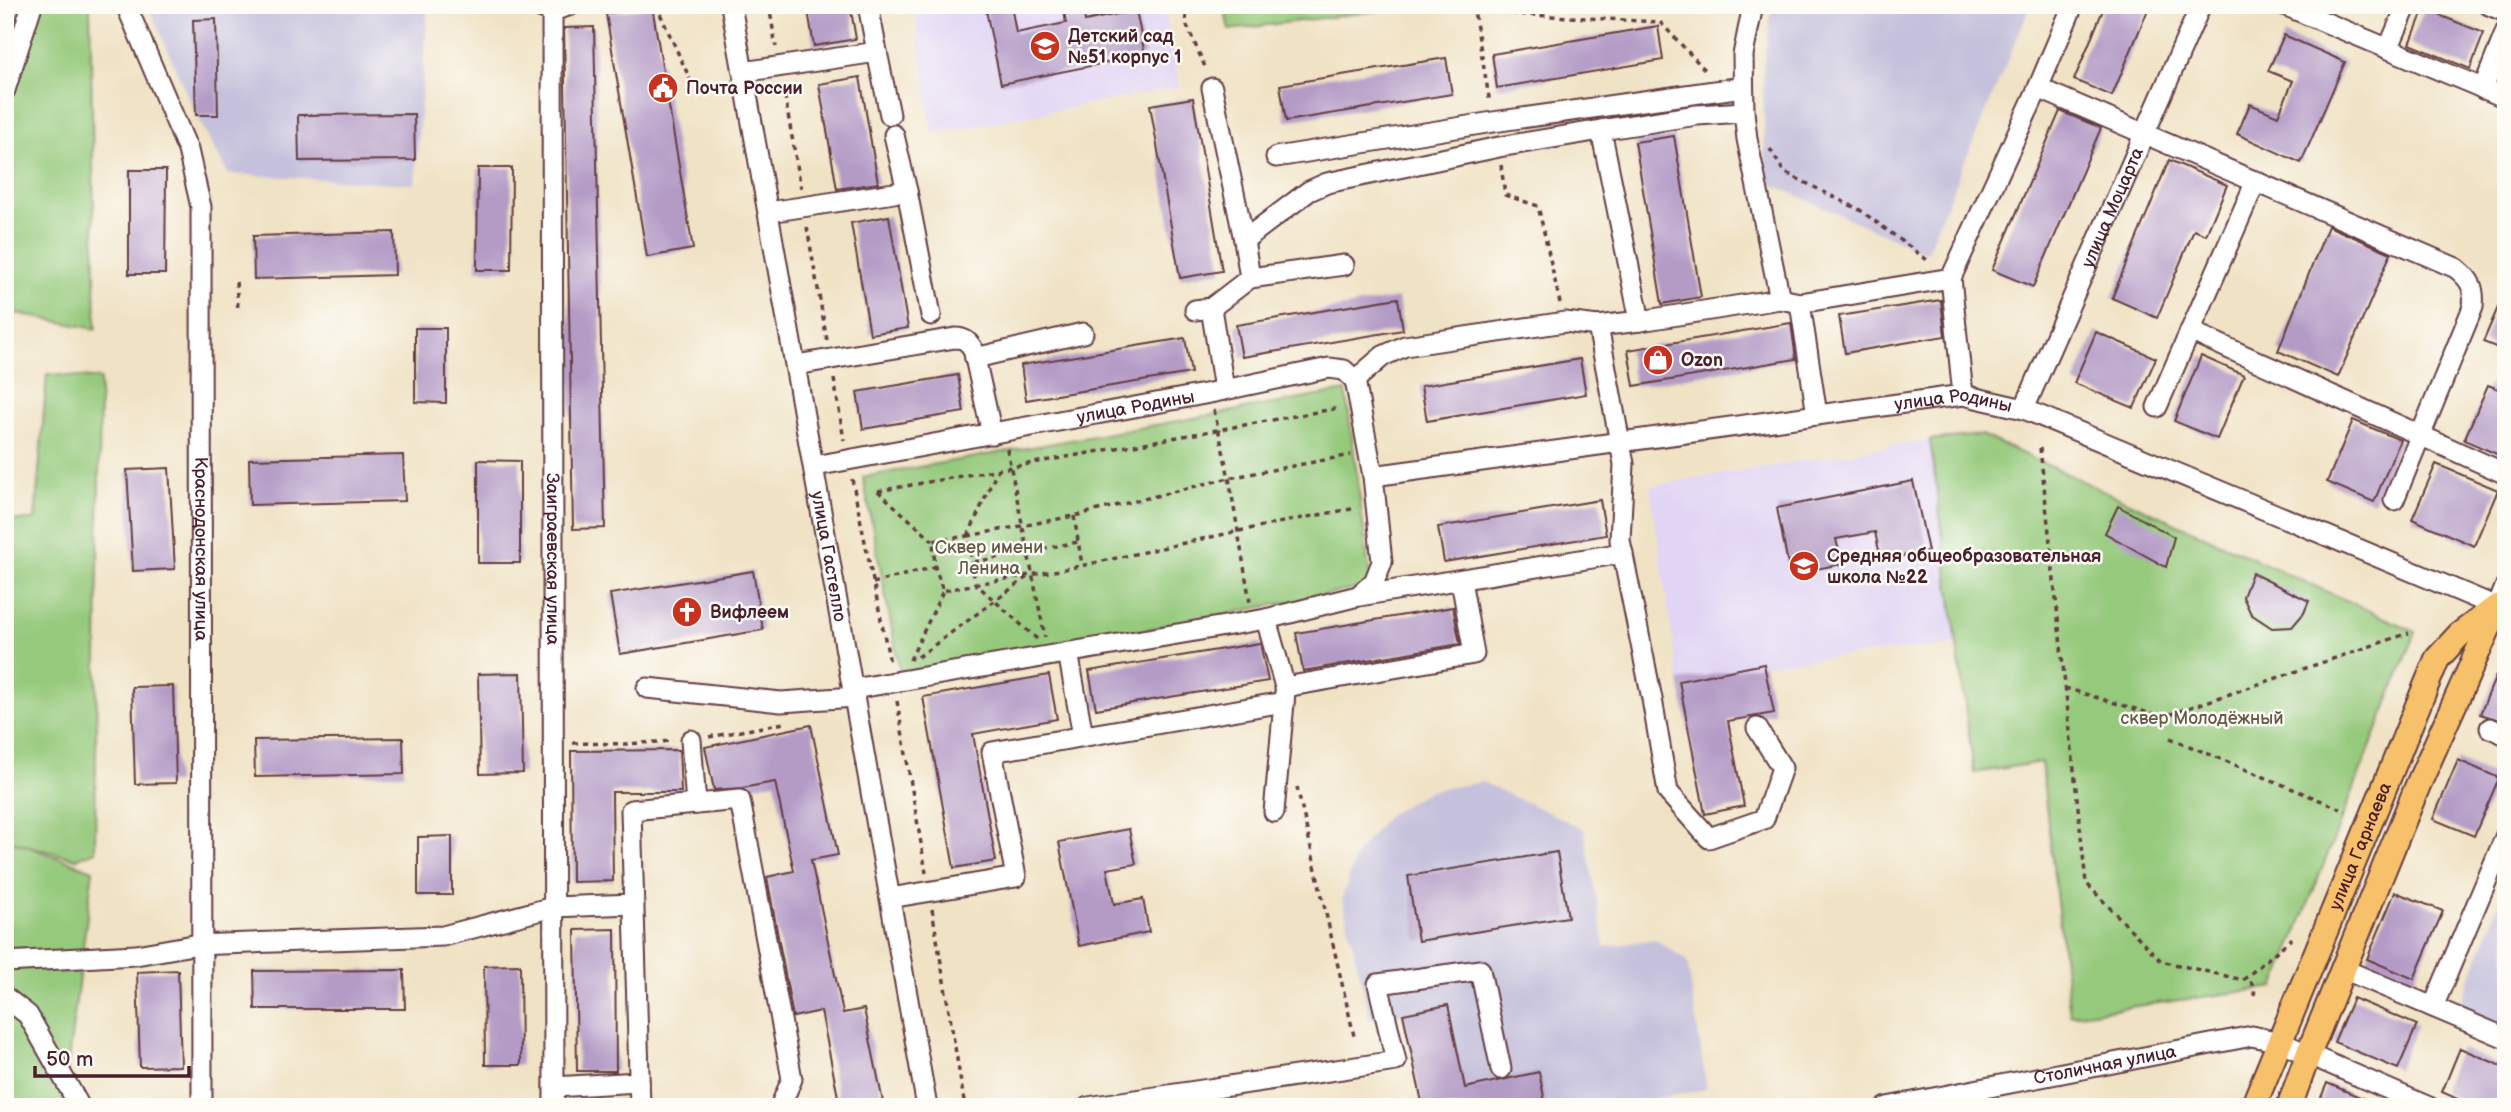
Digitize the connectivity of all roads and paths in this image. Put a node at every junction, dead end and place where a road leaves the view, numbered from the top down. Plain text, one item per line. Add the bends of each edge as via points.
1 (32, 5) edge
2 (126, 5) edge
3 (656, 5) edge
4 (731, 5) edge
5 (769, 5) edge
6 (868, 5) edge
7 (1185, 5) edge
8 (1473, 5) edge
9 (1504, 5) edge
10 (1753, 5) edge
11 (2073, 5) edge
12 (2201, 5) edge
13 (2284, 5) edge
14 (2407, 5) edge
15 (2489, 5) edge
16 (552, 7) edge
17 (2320, 12) edge
18 (2506, 12) edge
19 (2506, 31) edge
20 (2388, 49) junction
21 (877, 52) junction
22 (779, 67) junction
23 (743, 72) junction
24 (690, 79) dead end
25 (1743, 87) junction
26 (1212, 88) joint
27 (2038, 88) junction
28 (2483, 89) junction
29 (5, 90) edge
30 (1487, 90) dead end
31 (1724, 90) junction
32 (2506, 98) edge
33 (1744, 112) junction
34 (890, 115) dead end
35 (1601, 130) junction
36 (2144, 134) junction
37 (894, 135) dead end
38 (1765, 141) dead end
39 (1276, 157) dead end
40 (2256, 181) junction
41 (907, 191) junction
42 (1505, 195) dead end
43 (804, 206) junction
44 (769, 212) junction
45 (1244, 240) junction
46 (1344, 265) dead end
47 (1250, 278) junction
48 (1951, 278) junction
49 (236, 282) dead end
50 (1780, 299) junction
51 (1800, 303) junction
52 (238, 309) dead end
53 (931, 315) dead end
54 (1640, 321) junction
55 (1565, 322) junction
56 (1598, 326) junction
57 (2190, 331) junction
58 (1083, 333) dead end
59 (975, 358) junction
60 (830, 359) junction
61 (796, 365) junction
62 (1355, 380) junction
63 (1217, 391) junction
64 (1963, 395) junction
65 (2157, 407) dead end
66 (1339, 408) dead end
67 (2024, 409) junction
68 (1817, 415) junction
69 (1219, 429) junction
70 (998, 433) junction
71 (2420, 435) junction
72 (1618, 444) junction
73 (2040, 448) dead end
74 (1370, 452) junction
75 (848, 460) junction
76 (815, 466) junction
77 (1011, 467) junction
78 (998, 469) junction
79 (2506, 474) edge
80 (1373, 476) junction
81 (1229, 478) junction
82 (2394, 500) dead end
83 (1376, 504) junction
84 (1074, 516) junction
85 (1023, 526) junction
86 (1238, 529) junction
87 (968, 536) junction
88 (933, 541) junction
89 (1078, 542) junction
90 (1027, 550) junction
91 (1623, 553) junction
92 (973, 562) junction
93 (1082, 565) junction
94 (935, 568) junction
95 (1032, 573) junction
96 (1461, 580) junction
97 (872, 583) junction
98 (975, 583) junction
99 (943, 590) junction
100 (1358, 596) junction
101 (2503, 601) edge
102 (995, 602) junction
103 (1260, 620) junction
104 (2409, 634) dead end
105 (1043, 648) junction
106 (1068, 652) junction
107 (894, 682) junction
108 (647, 688) dead end
109 (2065, 688) junction
110 (854, 693) junction
111 (1285, 694) junction
112 (796, 721) dead end
113 (1756, 728) dead end
114 (1083, 736) junction
115 (2171, 738) dead end
116 (691, 740) junction
117 (553, 742) junction
118 (1295, 778) dead end
119 (696, 804) junction
120 (2346, 811) dead end
121 (1274, 812) dead end
122 (2506, 835) edge
123 (929, 891) junction
124 (890, 898) junction
125 (634, 904) junction
126 (554, 907) junction
127 (2292, 938) dead end
128 (202, 945) junction
129 (5, 962) edge
130 (2343, 969) junction
131 (2251, 981) dead end
132 (5, 997) edge
133 (2256, 997) dead end
134 (2433, 1007) junction
135 (1353, 1036) dead end
136 (2506, 1038) edge
137 (2280, 1042) junction
138 (2308, 1055) junction
139 (1501, 1069) dead end
140 (639, 1082) junction
141 (554, 1087) junction
142 (2401, 1101) edge
143 (1154, 1102) edge
144 (80, 1107) edge
145 (202, 1107) edge
146 (554, 1107) edge
147 (640, 1107) edge
148 (780, 1107) edge
149 (928, 1107) edge
150 (965, 1107) edge
151 (1088, 1107) edge
152 (1887, 1107) edge
153 (2253, 1107) edge
154 (2289, 1107) edge
155 (2429, 1107) edge

1 - 29 street
2 - 128 street, Краснодонская улица via 188,150 201,207
3 - 24 path
4 - 23 street, улица Гастелло
5 - 22 path
6 - 21 street
7 - 26 path via 1187,26
8 - 30 path
9 - 31 path via 1514,14 1660,22
10 - 25 street via 1742,55
11 - 27 street
12 - 36 street, улица Моцарта
13 - 17 street
14 - 20 street
15 - 18 street
16 - 117 street, Заиграевская улица
17 - 20 street
19 - 28 street
20 - 28 street
21 - 22 street
21 - 34 street
22 - 23 street
22 - 43 path
23 - 44 street, улица Гастелло
25 - 31 street
25 - 33 street
26 - 45 street
27 - 36 street
27 - 48 street
28 - 32 street
31 - 39 street
33 - 35 street
33 - 50 street
35 - 45 street via 1327,183 1309,191
35 - 54 street
36 - 40 street
36 - 67 street, улица Моцарта
37 - 41 street
38 - 48 path via 1784,172 1860,210
40 - 57 street
40 - 71 street via 2468,277 2473,307
41 - 43 street
41 - 53 street
42 - 55 path via 1538,206
43 - 44 street
43 - 60 path
44 - 61 street, улица Гастелло
45 - 47 street
46 - 47 street
47 - 63 street via 1203,309
48 - 51 street
48 - 64 street
49 - 52 path
50 - 51 street
50 - 54 street
51 - 68 street
54 - 56 street
55 - 56 street
55 - 62 street via 1405,346 1383,356
56 - 72 street
57 - 65 street
57 - 71 street
58 - 59 street
59 - 60 street via 969,343 955,338
59 - 70 street
60 - 61 street
60 - 75 path
61 - 76 street, улица Гастелло
62 - 63 street, улица Родины via 1344,370 1329,368
62 - 74 street
63 - 69 path
63 - 70 street, улица Родины
64 - 67 street, улица Родины
64 - 68 street, улица Родины
66 - 69 path
67 - 101 street, улица Родины
68 - 72 street, улица Родины
69 - 77 path
69 - 81 path
70 - 75 street, улица Родины
70 - 77 path
71 - 79 street
71 - 82 street
72 - 80 street, улица Родины
72 - 91 street via 1624,464
73 - 109 path
74 - 80 street
74 - 81 path
75 - 76 street, улица Родины
75 - 97 path
76 - 110 street, улица Гастелло
77 - 78 path
77 - 85 path
78 - 87 path
78 - 88 path via 878,491
80 - 83 street
81 - 84 path
81 - 86 path
83 - 86 path
83 - 100 street via 1382,562 1374,582
84 - 85 path
84 - 89 path
85 - 87 path
85 - 90 path
86 - 93 path
86 - 103 path
87 - 88 path
87 - 92 path
88 - 94 path
89 - 90 path
89 - 93 path
90 - 92 path
90 - 95 path
91 - 96 street
91 - 113 street via 1668,792 1709,838 1764,820 1782,768
92 - 98 path
93 - 95 path
94 - 97 path
94 - 99 path
95 - 98 path
95 - 102 path
95 - 105 path
96 - 100 street
96 - 111 street via 1474,654
97 - 107 path
98 - 99 path
98 - 102 path
99 - 102 path via 907,665
100 - 103 street
101 - 130 main road, улица Гарнаева via 2418,785
101 - 137 main road, улица Гарнаева via 2459,635 2437,659
102 - 105 path
103 - 106 street
103 - 111 street
104 - 109 path via 2162,717
105 - 106 street
105 - 107 street
106 - 114 street
107 - 110 street
107 - 123 path
108 - 110 street via 781,702
109 - 127 path via 2086,883 2161,961 2243,980
110 - 124 street, улица Гастелло
111 - 114 street
111 - 121 street
112 - 116 path
114 - 123 street via 992,752 1016,877
115 - 120 path
116 - 117 path
116 - 119 street
117 - 126 street, Заиграевская улица
118 - 135 path
119 - 125 street via 631,810
119 - 148 street via 740,800 792,1079
122 - 134 street
123 - 124 street
123 - 150 path
124 - 149 street, улица Гастелло
125 - 126 street
125 - 140 street
126 - 128 street via 443,936
126 - 141 street, Заиграевская улица
128 - 129 street via 136,955
128 - 145 street, Краснодонская улица
130 - 134 street
130 - 138 main road, улица Гарнаева
131 - 133 path
132 - 144 street via 28,1015
134 - 136 street
137 - 138 street, Столичная улица
137 - 152 street, Столичная улица via 2252,1036
137 - 153 main road, улица Гарнаева
138 - 142 street, Столичная улица
138 - 154 main road, улица Гарнаева
139 - 143 street via 1480,970 1378,985 1396,1061
140 - 141 street
140 - 147 street
141 - 146 street, Заиграевская улица
142 - 155 street, Столичная улица
143 - 151 street

